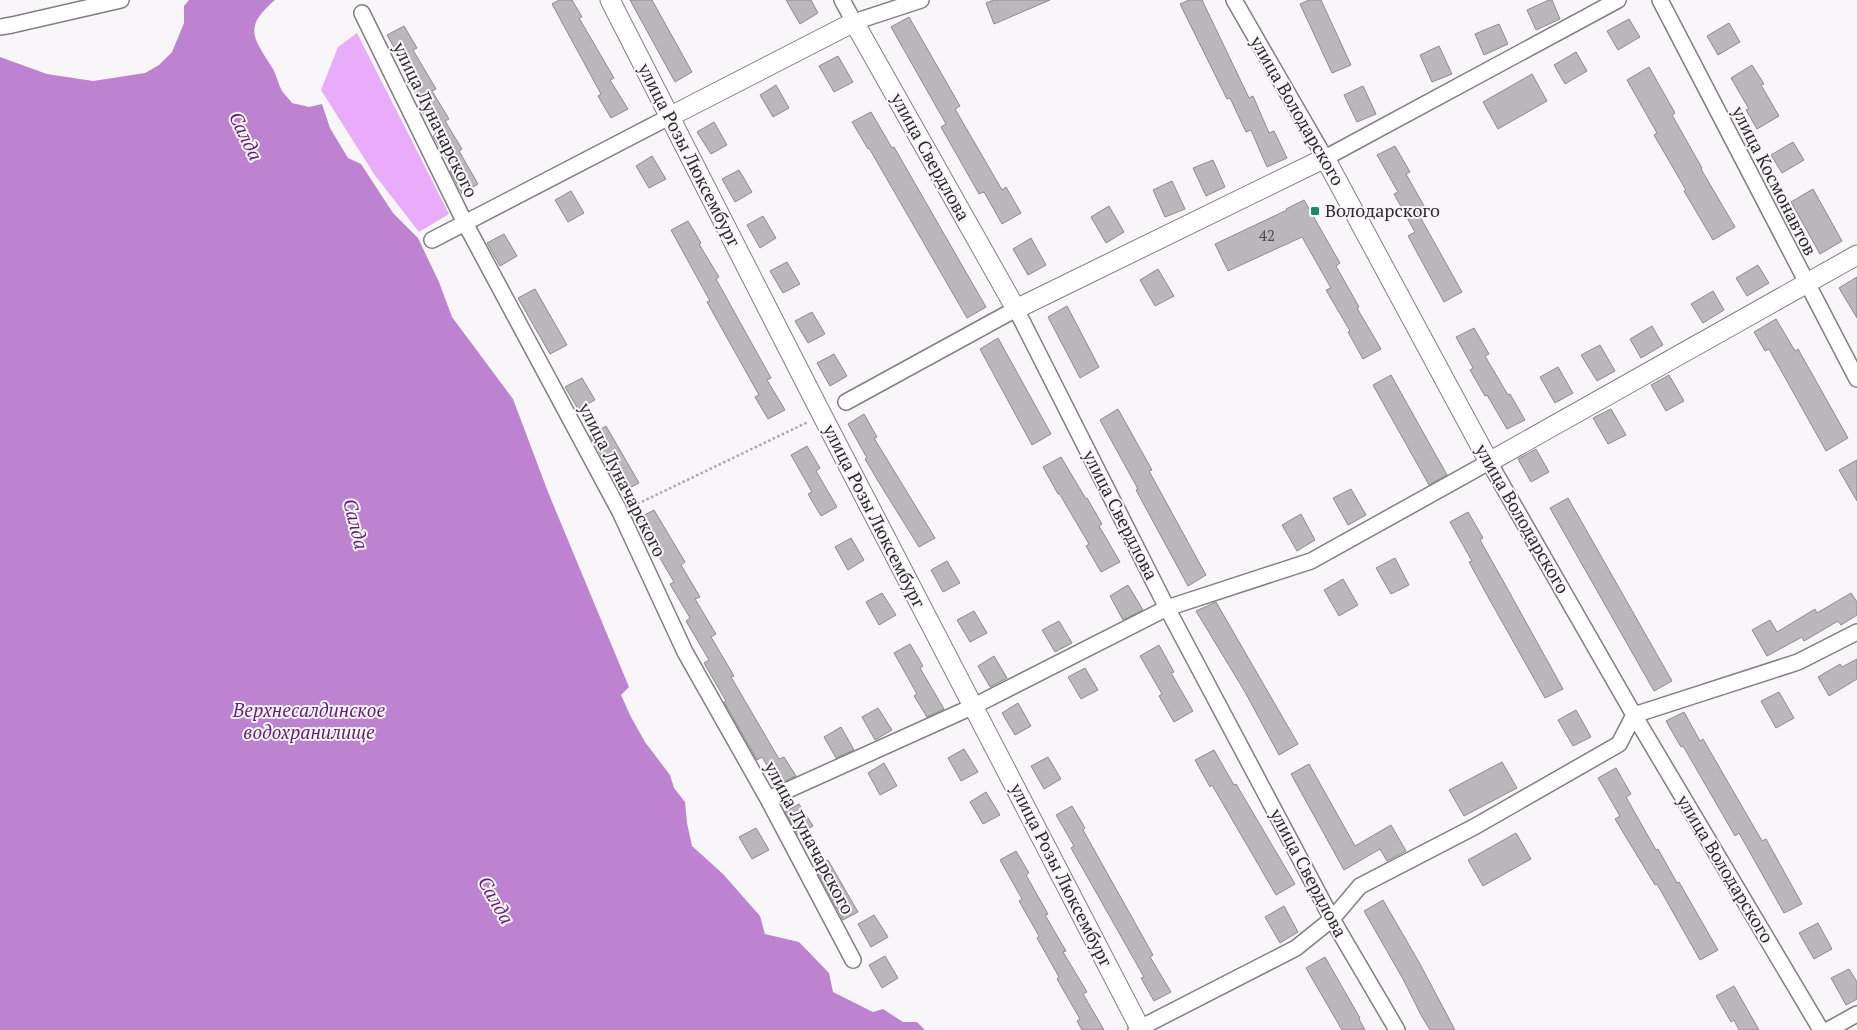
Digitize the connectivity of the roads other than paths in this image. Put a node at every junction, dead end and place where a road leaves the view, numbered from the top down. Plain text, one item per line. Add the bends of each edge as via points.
1 (121, 0) edge
2 (610, 0) edge
3 (842, 0) edge
4 (921, 0) edge
5 (1234, 0) edge
6 (1618, 0) edge
7 (1660, 0) edge
8 (362, 13) dead end
9 (854, 22) junction
10 (0, 26) edge
11 (669, 117) junction
12 (1325, 158) junction
13 (464, 223) junction
14 (432, 240) dead end
15 (1857, 255) edge
16 (1806, 283) junction
17 (1016, 309) junction
18 (1857, 379) edge
19 (846, 402) dead end
20 (1489, 462) junction
21 (1167, 608) junction
22 (1857, 632) edge
23 (974, 706) junction
24 (1634, 715) junction
25 (768, 799) junction
26 (1332, 919) junction
27 (853, 960) dead end
28 (1857, 1014) edge
29 (1139, 1029) edge
30 (1397, 1030) edge
31 (1821, 1030) edge
32 (1828, 1030) edge

1 - 10 street
2 - 11 street, улица Розы Люксембург
3 - 9 street, улица Свердлова
4 - 9 street
5 - 12 street, улица Володарского
6 - 12 street
7 - 16 street, улица Космонавтов
8 - 13 street, улица Луначарского
9 - 11 street
9 - 17 street, улица Свердлова
11 - 13 street
11 - 23 street, улица Розы Люксембург
12 - 17 street
12 - 20 street, улица Володарского
13 - 14 street
13 - 25 street, улица Луначарского via 620,512 685,652
15 - 16 street
16 - 18 street, улица Космонавтов
16 - 20 street
17 - 19 street
17 - 21 street, улица Свердлова
20 - 21 street via 1311,561
20 - 24 street, улица Володарского
21 - 23 street
21 - 26 street, улица Свердлова
22 - 24 street via 1798,662
23 - 25 street
23 - 29 street, улица Розы Люксембург
24 - 26 street via 1619,744 1474,827 1360,886
24 - 31 street, улица Володарского
25 - 27 street, улица Луначарского
26 - 29 street via 1296,948
26 - 30 street, улица Свердлова
28 - 32 street

